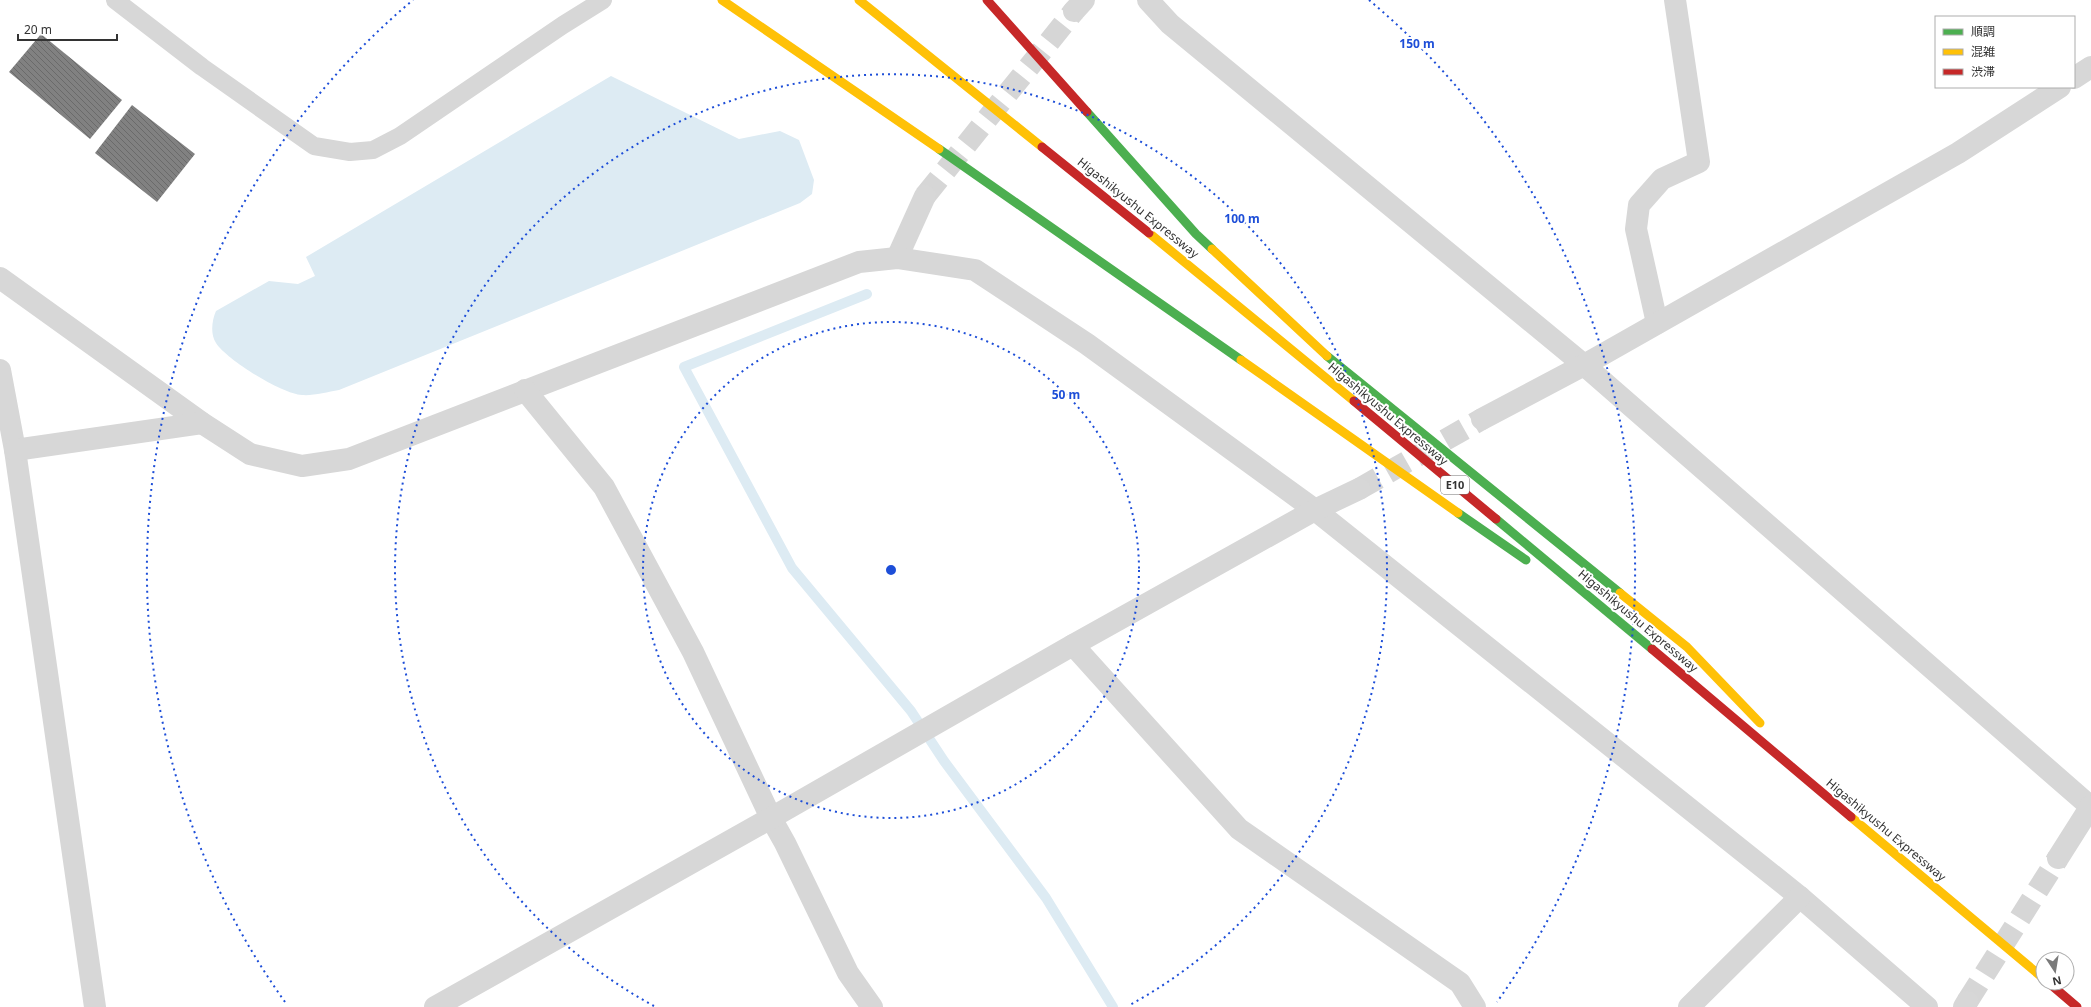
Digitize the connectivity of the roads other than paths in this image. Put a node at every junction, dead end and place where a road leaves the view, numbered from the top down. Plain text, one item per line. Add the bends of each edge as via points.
1 (115, 0) edge
2 (603, 0) edge
3 (722, 0) edge
4 (859, 0) edge
5 (987, 0) edge
6 (1148, 0) edge
7 (1675, 0) edge
8 (2091, 67) edge
9 (2075, 77) edge
10 (2058, 88) edge
11 (925, 196) tunnel mouth
12 (897, 258) junction
13 (0, 278) edge
14 (1657, 323) junction
15 (1584, 365) junction
16 (0, 370) edge
17 (525, 390) junction
18 (1482, 419) tunnel mouth
19 (202, 423) junction
20 (14, 450) junction
21 (1359, 489) tunnel mouth
22 (1315, 510) junction
23 (1531, 564) dead end
24 (1557, 582) dead end
25 (1073, 645) junction
26 (1661, 655) junction
27 (1765, 728) dead end
28 (1787, 751) dead end
29 (2091, 806) edge
30 (1848, 814) junction
31 (771, 818) junction
32 (2058, 858) tunnel mouth
33 (1800, 897) junction
34 (2035, 971) edge
35 (2058, 991) edge
36 (94, 1007) edge
37 (435, 1007) edge
38 (872, 1007) edge
39 (1475, 1007) edge
40 (1689, 1007) edge
41 (1927, 1007) edge
42 (2077, 1007) edge

1 - 2 lane via 202,67 314,146 350,152 373,150 400,136
3 - 23 highway via 826,70
4 - 26 highway, Higashikyushu Expressway / E10 via 1200,274
5 - 27 highway via 1196,234 1338,366 1687,647
6 - 15 street via 1170,24
7 - 14 street via 1699,162 1662,179 1639,205 1636,229
8 - 9 street
10 - 14 street via 1958,153
11 - 12 street
12 - 17 street via 859,262
12 - 22 street via 975,270 1087,344
13 - 19 street
14 - 15 street
15 - 18 street
15 - 29 street
16 - 20 street
17 - 19 street via 349,458 302,466 250,454
17 - 31 street via 604,487 693,652
19 - 20 street
20 - 36 street
21 - 22 street
22 - 25 street
22 - 33 street
24 - 26 highway
25 - 31 street
25 - 39 street via 1239,829 1460,983
26 - 30 highway, Higashikyushu Expressway / E10
28 - 30 highway
29 - 32 street
30 - 34 highway, Higashikyushu Expressway / E10
31 - 37 street
31 - 38 street via 848,973
33 - 40 street
33 - 41 street
35 - 42 highway

